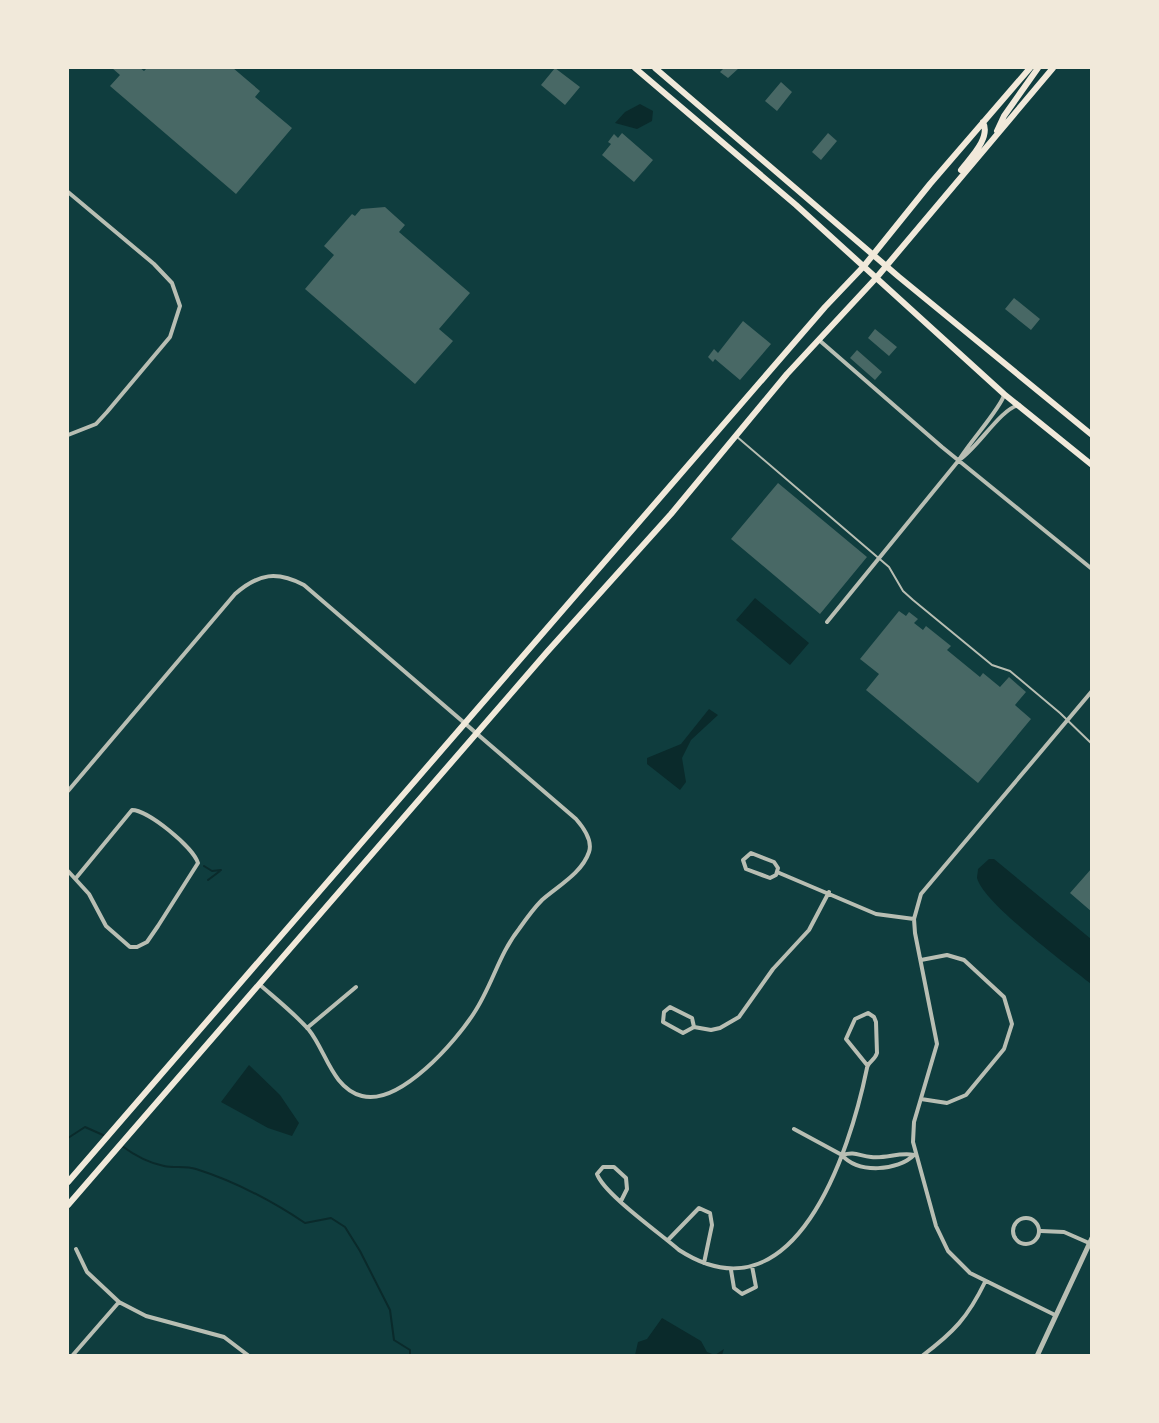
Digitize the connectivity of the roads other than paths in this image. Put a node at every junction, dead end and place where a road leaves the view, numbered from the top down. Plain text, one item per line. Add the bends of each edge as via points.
1 (635, 68) edge
2 (655, 68) edge
3 (1030, 68) edge
4 (1038, 68) edge
5 (1053, 68) edge
6 (983, 122) junction
7 (996, 135) junction
8 (68, 192) edge
9 (946, 194) junction
10 (873, 254) junction
11 (864, 266) junction
12 (886, 266) junction
13 (877, 277) junction
14 (818, 340) junction
15 (1004, 394) junction
16 (1020, 405) junction
17 (68, 435) edge
18 (735, 435) junction
19 (1092, 435) edge
20 (958, 460) junction
21 (1092, 465) edge
22 (879, 557) junction
23 (1092, 568) edge
24 (827, 622) dead end
25 (1092, 692) edge
26 (1066, 722) junction
27 (466, 723) junction
28 (477, 733) junction
29 (1092, 744) edge
30 (68, 791) edge
31 (68, 871) edge
32 (777, 872) junction
33 (76, 878) junction
34 (829, 892) junction
35 (914, 919) junction
36 (921, 960) junction
37 (259, 984) junction
38 (356, 987) dead end
39 (307, 1028) junction
40 (694, 1028) junction
41 (867, 1065) junction
42 (921, 1099) junction
43 (794, 1129) dead end
44 (842, 1155) junction
45 (914, 1155) junction
46 (68, 1182) edge
47 (621, 1201) junction
48 (68, 1205) edge
49 (1041, 1231) junction
50 (1090, 1240) edge
51 (668, 1241) junction
52 (76, 1249) dead end
53 (704, 1263) junction
54 (752, 1266) junction
55 (731, 1270) junction
56 (985, 1282) junction
57 (119, 1302) junction
58 (1055, 1315) junction
59 (72, 1356) edge
60 (249, 1356) edge
61 (922, 1356) edge
62 (1037, 1356) edge

1 - 11 main road
2 - 10 main road
3 - 6 main road
4 - 7 main road
5 - 7 main road
6 - 9 main road via 985,135
6 - 10 main road
7 - 9 main road
8 - 17 street via 154,264 172,283 180,306 171,337 107,412 96,424
9 - 12 main road
10 - 11 main road
10 - 12 main road
11 - 13 main road
11 - 27 main road
12 - 13 main road
12 - 19 main road
13 - 14 main road
13 - 15 main road
14 - 18 main road
14 - 20 street
15 - 16 main road
15 - 20 street via 1000,405
16 - 20 street via 1004,414 972,452
16 - 21 main road
18 - 22 lane
18 - 28 main road via 671,514
20 - 22 street
20 - 23 street
22 - 24 street
22 - 26 lane via 913,600 992,665 1011,671 1060,712
25 - 26 street
26 - 29 lane
26 - 35 street via 921,894
27 - 28 street
27 - 30 street via 304,585 278,575 256,580 235,594
27 - 46 main road
28 - 37 main road
28 - 39 street via 576,819 590,850 579,869 541,901 517,931 475,1012 454,1039 427,1067 387,1096 362,1096 340,1081
31 - 33 street
32 - 32 street via 774,862 754,853 743,860 746,869 770,878
32 - 34 street
33 - 33 street via 106,926 130,947 137,947 147,942 198,863 191,850 149,816 132,810
34 - 35 street via 876,914
34 - 40 street via 809,930 773,969 739,1017 711,1030
35 - 36 street
36 - 42 street via 938,1044
36 - 42 street via 947,955 964,960 1004,997 1012,1024 1004,1049 966,1095 947,1103
37 - 39 street
37 - 48 main road
38 - 39 street
40 - 40 street via 683,1033 663,1022 664,1012 670,1007 692,1018
41 - 41 street via 875,1058 878,1045 874,1017 868,1013 855,1019 846,1039
41 - 44 street via 864,1091
42 - 45 street via 914,1122
43 - 44 street
44 - 45 street
44 - 45 street via 859,1166 887,1167 905,1164
44 - 54 street via 800,1232 775,1256
45 - 56 street via 943,1242 955,1259
47 - 47 street via 599,1180 600,1169 611,1166 624,1175 627,1189
47 - 51 street
49 - 49 street via 1034,1221 1022,1220 1014,1224 1011,1232 1019,1242 1030,1242 1038,1239
49 - 50 street via 1064,1232
50 - 58 street
51 - 53 street
51 - 53 street via 699,1208 710,1213 712,1225
52 - 57 street via 87,1272
53 - 55 street
54 - 55 street
54 - 55 street via 756,1287 747,1294 734,1288
56 - 58 street
56 - 61 street via 954,1332
57 - 59 street
57 - 60 street via 146,1316 224,1337
58 - 62 street

